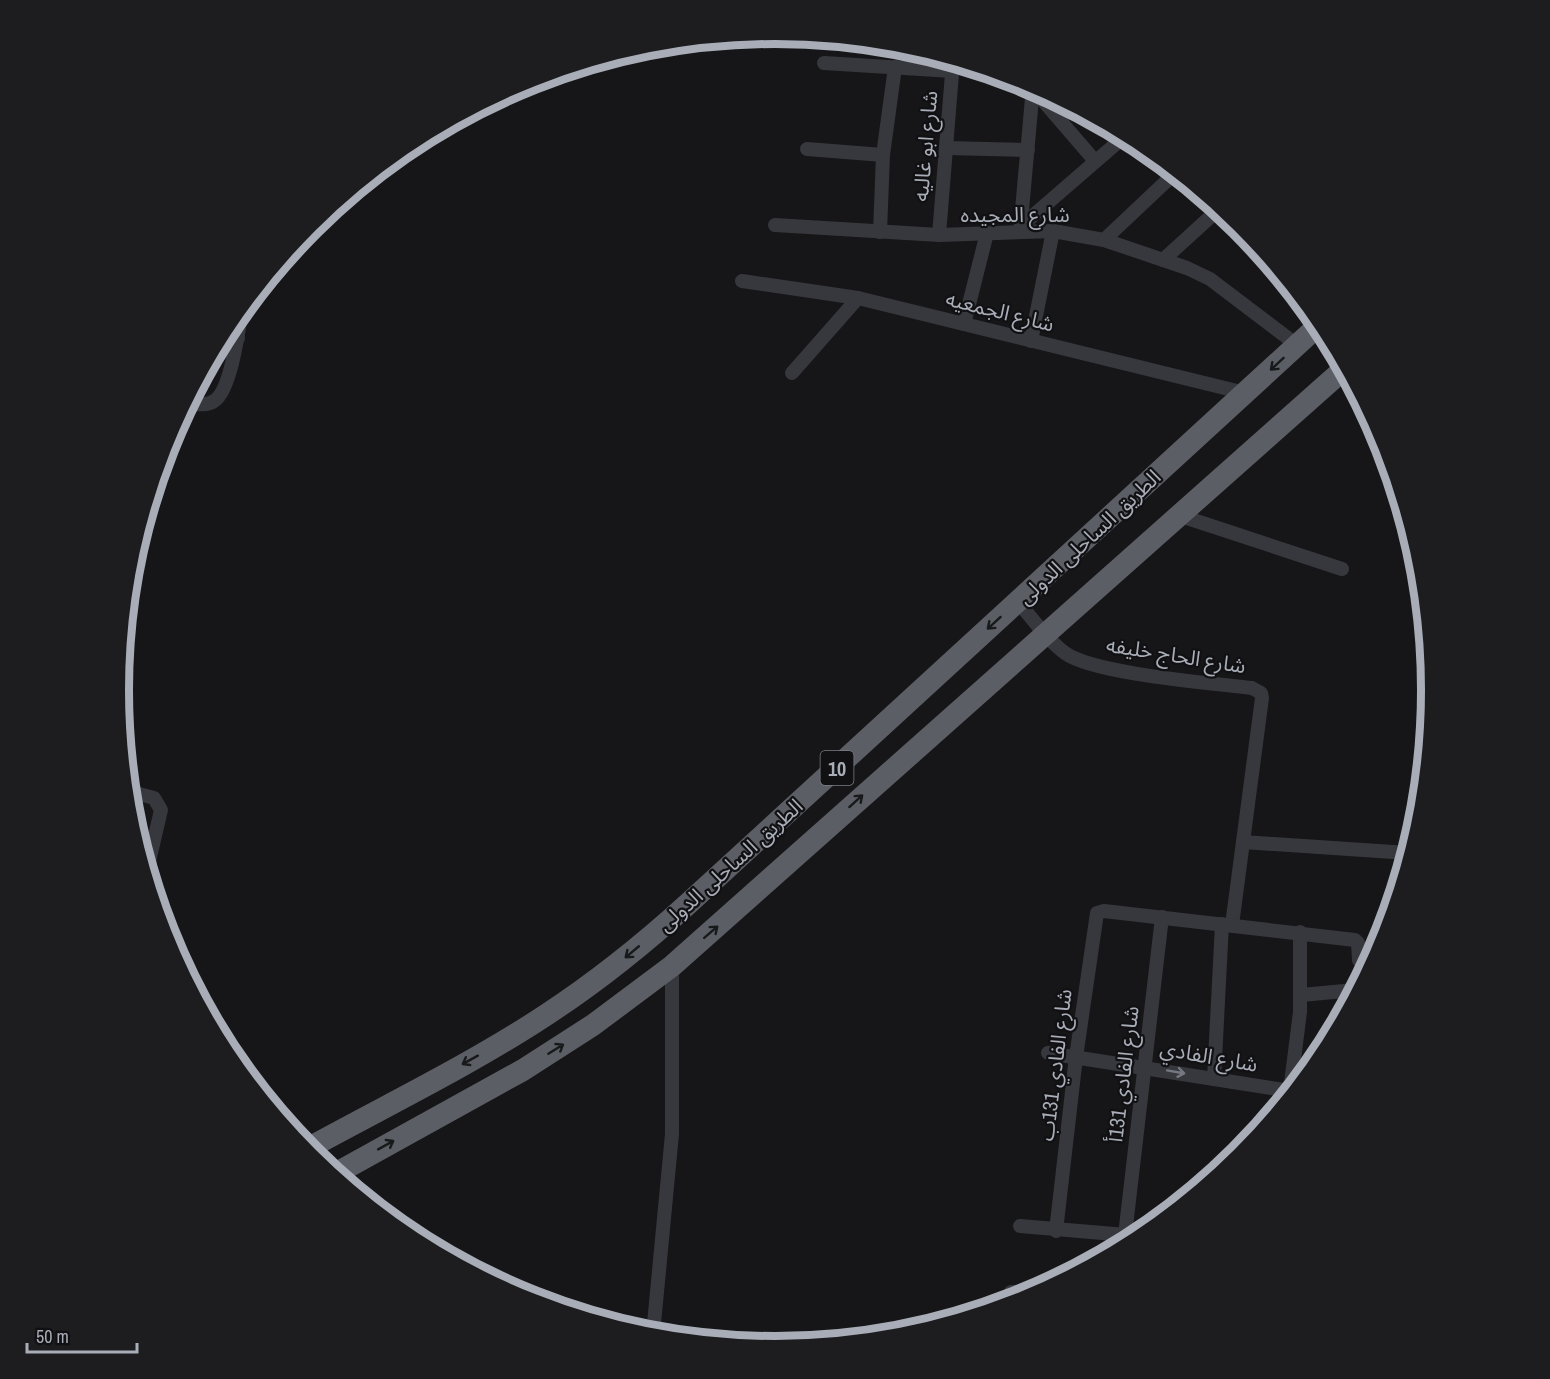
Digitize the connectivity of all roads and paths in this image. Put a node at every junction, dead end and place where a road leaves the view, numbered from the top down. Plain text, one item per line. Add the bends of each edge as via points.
1 (824, 63) dead end
2 (943, 66) edge
3 (895, 68) junction
4 (953, 69) edge
5 (1032, 97) edge
6 (1046, 104) edge
7 (1118, 142) edge
8 (946, 148) junction
9 (807, 149) dead end
10 (1028, 150) junction
11 (882, 155) junction
12 (1095, 161) junction
13 (1169, 178) edge
14 (1212, 214) edge
15 (775, 225) dead end
16 (1020, 229) junction
17 (1053, 231) junction
18 (880, 232) junction
19 (987, 233) junction
20 (939, 235) junction
21 (1104, 240) junction
22 (1163, 260) junction
23 (742, 281) dead end
24 (858, 298) junction
25 (964, 324) junction
26 (240, 329) edge
27 (1312, 331) edge
28 (234, 338) edge
29 (238, 338) junction
30 (1031, 341) junction
31 (1297, 345) junction
32 (792, 373) dead end
33 (1338, 374) edge
34 (1245, 393) junction
35 (196, 403) edge
36 (1181, 516) junction
37 (1342, 568) dead end
38 (1018, 602) junction
39 (1046, 634) junction
40 (138, 794) edge
41 (1243, 842) junction
42 (1400, 852) edge
43 (151, 855) edge
44 (1162, 917) junction
45 (1227, 924) junction
46 (1300, 932) junction
47 (1361, 960) edge
48 (672, 966) junction
49 (1345, 991) edge
50 (1300, 995) junction
51 (1048, 1053) dead end
52 (1076, 1057) junction
53 (1145, 1066) junction
54 (1291, 1078) edge
55 (1214, 1079) junction
56 (1282, 1090) edge
57 (316, 1144) edge
58 (343, 1170) edge
59 (1020, 1226) dead end
60 (1132, 1228) edge
61 (1056, 1231) junction
62 (1120, 1235) edge
63 (654, 1324) edge

1 - 3 street
2 - 3 street
3 - 11 street
4 - 8 street, شارع ابو غاليه
5 - 10 street
6 - 12 street
7 - 12 street
8 - 10 street
8 - 20 street, شارع ابو غاليه
9 - 11 street
10 - 16 street
11 - 18 street
12 - 16 street
13 - 21 street
14 - 22 street
15 - 18 street, شارع المجيده
16 - 17 street, شارع المجيده
16 - 19 street, شارع المجيده
17 - 21 street, شارع المجيده
17 - 30 street
18 - 20 street, شارع المجيده
19 - 20 street, شارع المجيده
19 - 25 street
21 - 22 street, شارع المجيده
22 - 31 street, شارع المجيده via 1210,279
23 - 24 street, شارع الجمعيه
24 - 25 street, شارع الجمعيه
24 - 32 street
25 - 30 street, شارع الجمعيه
26 - 29 street
27 - 31 highway, الطريق الساحلى الدولى / 10
28 - 29 street
29 - 35 street via 221,394 214,402
30 - 34 street, شارع الجمعيه
31 -> 34 highway, الطريق الساحلى الدولى / 10
33 - 36 highway, الطريق الساحلى الدولى / 10
34 - 38 highway, الطريق الساحلى الدولى / 10
36 - 37 street
36 - 39 highway, الطريق الساحلى الدولى / 10
38 - 39 street, شارع الحاج خليفه
38 -> 57 highway, الطريق الساحلى الدولى / 10 via 620,962 506,1040
39 - 41 street, شارع الحاج خليفه via 1066,654 1095,664 1259,691 1262,699
48 -> 39 highway, الطريق الساحلى الدولى / 10
40 - 43 street via 154,798 161,810
41 - 42 street
41 - 45 street, شارع الحاج خليفه
44 - 45 street
44 - 52 street, شارع الفادي 131ب via 1097,913
44 - 53 street, شارع الفادي 131أ
45 - 46 street
45 - 55 street, شارع الحاج خليفه
46 - 47 street via 1355,939 1359,942
46 - 50 street
58 -> 48 highway, الطريق الساحلى الدولى / 10 via 523,1070
48 - 63 street via 672,1134
49 - 50 street
50 - 54 street
51 - 52 street, شارع الفادي
52 - 53 street, شارع الفادي
52 - 61 street, شارع الفادي 131ب
53 -> 55 street, شارع الفادي
53 - 60 street, شارع الفادي 131أ
55 - 56 street, شارع الفادي
59 - 61 street
61 - 62 street

